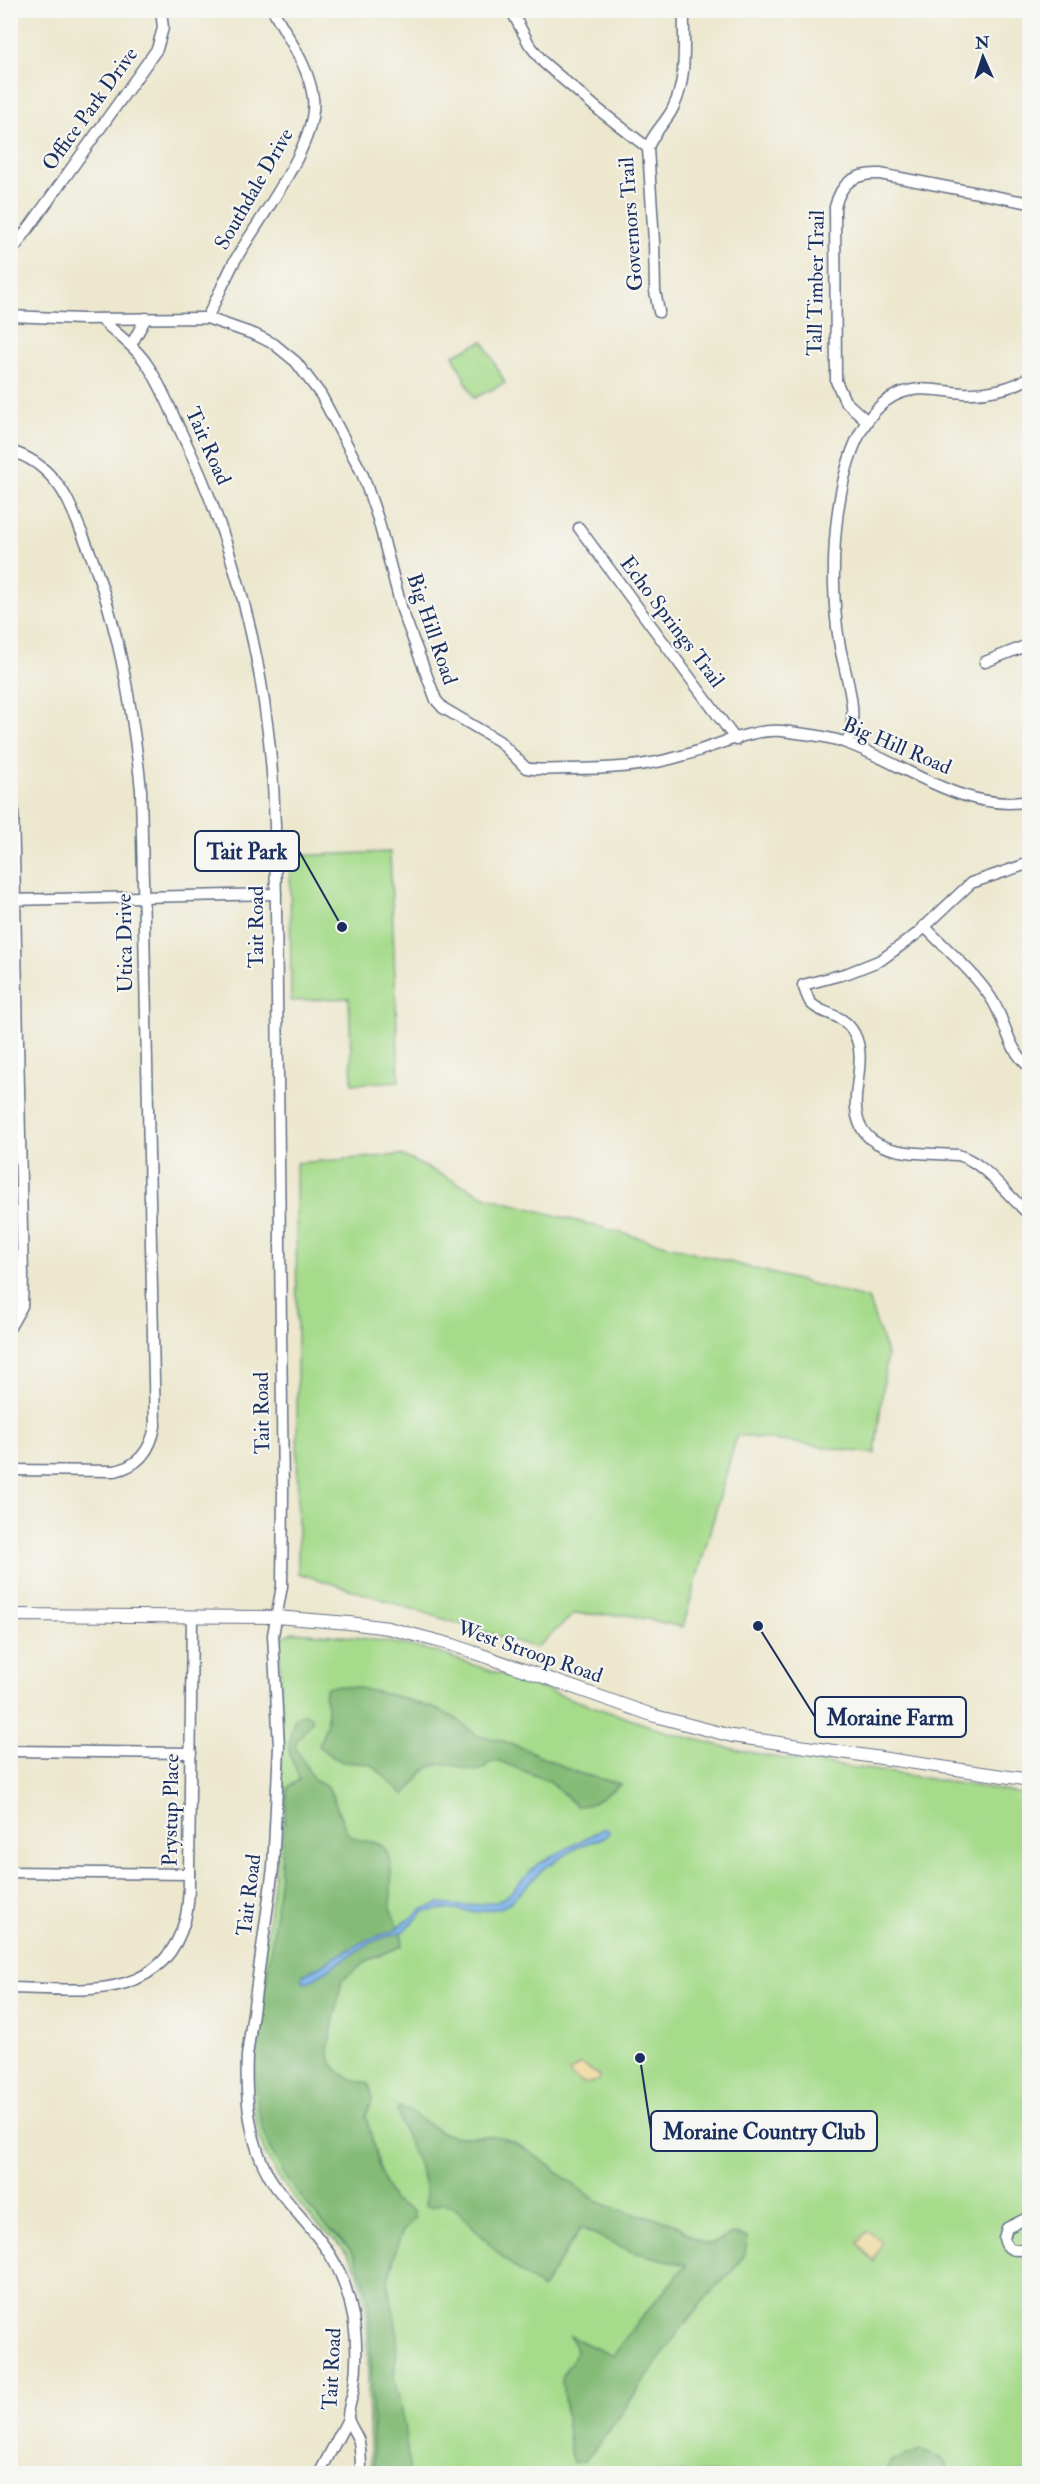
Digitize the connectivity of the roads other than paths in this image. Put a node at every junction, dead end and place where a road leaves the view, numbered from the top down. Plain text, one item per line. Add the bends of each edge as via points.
1 (161, 10) edge
2 (273, 10) edge
3 (511, 10) edge
4 (684, 10) edge
5 (648, 148) junction
6 (1029, 203) edge
7 (10, 254) edge
8 (659, 312) dead end
9 (10, 316) edge
10 (146, 318) junction
11 (207, 318) junction
12 (101, 319) junction
13 (131, 345) junction
14 (1029, 377) edge
15 (866, 420) junction
16 (10, 451) edge
17 (579, 528) dead end
18 (1029, 644) edge
19 (984, 662) dead end
20 (736, 740) junction
21 (848, 744) junction
22 (10, 779) edge
23 (1029, 801) edge
24 (1029, 862) edge
25 (276, 894) junction
26 (143, 898) junction
27 (13, 900) edge
28 (924, 926) junction
29 (15, 1056) edge
30 (1029, 1067) edge
31 (1029, 1215) edge
32 (10, 1327) edge
33 (10, 1470) edge
34 (10, 1615) edge
35 (276, 1617) junction
36 (192, 1618) junction
37 (10, 1750) edge
38 (191, 1753) junction
39 (1029, 1780) edge
40 (10, 1872) edge
41 (189, 1874) junction
42 (10, 1988) edge
43 (1029, 2211) edge
44 (1029, 2217) edge
45 (1029, 2229) edge
46 (1029, 2243) edge
47 (348, 2419) junction
48 (319, 2474) edge
49 (361, 2474) edge

1 - 7 street, Office Park Drive via 163,28 157,49
2 - 11 street, Southdale Drive via 309,78 313,122 304,147 233,264
3 - 5 street, Governors Trail via 544,63
4 - 5 street via 678,95
5 - 8 street, Governors Trail
6 - 15 street, Tall Timber Trail via 880,174 858,176 843,186 835,207 836,381 845,401
9 - 12 street, Big Hill Road
10 - 11 street, Big Hill Road
10 - 12 street, Big Hill Road
10 - 13 street
11 - 20 street, Big Hill Road via 274,344 297,362 321,394 362,473 402,610 430,690 443,708 491,736 520,764 533,770 630,767
12 - 13 street, Tait Road
13 - 25 street, Tait Road via 155,377 191,452 239,581 254,641 269,737
14 - 15 street via 1011,386 981,392 922,387 905,390 888,399
15 - 21 street via 851,456 840,502 833,573 838,640 852,705
16 - 26 street, Utica Drive via 48,472 67,499 106,598 136,739
17 - 20 street, Echo Springs Trail
18 - 19 street
20 - 21 street, Big Hill Road via 778,731 811,734
21 - 23 street, Big Hill Road via 975,799
22 - 27 street
24 - 28 street via 971,883
25 - 26 street
25 - 35 street, Tait Road via 283,1492 282,1586
26 - 27 street
26 - 33 street, Utica Drive via 155,1426 150,1446 142,1456 132,1465 115,1471
27 - 29 street
28 - 30 street via 978,980 998,1011 1014,1050
28 - 31 street via 881,960 802,985 810,1002 838,1016 854,1032 860,1058 855,1108 869,1137 897,1152 967,1157 984,1168
29 - 32 street via 23,1277 22,1306
34 - 36 main road, West Stroop Road
35 - 36 main road, West Stroop Road
35 - 39 main road, West Stroop Road via 350,1623 421,1636 655,1716 732,1736
35 - 47 street, Tait Road via 273,1635 279,1747 274,1844 246,2087 254,2139 266,2171 325,2246 350,2298 356,2360
36 - 38 street, Prystup Place
37 - 38 street
38 - 41 street, Prystup Place
40 - 41 street
41 - 42 street, Prystup Place via 188,1907 180,1934 160,1963 133,1981 99,1989
43 - 44 street
44 - 45 street
44 - 46 street via 1007,2228 1004,2238 1012,2250 1024,2249
47 - 48 street
47 - 49 street, Tait Road via 358,2440

